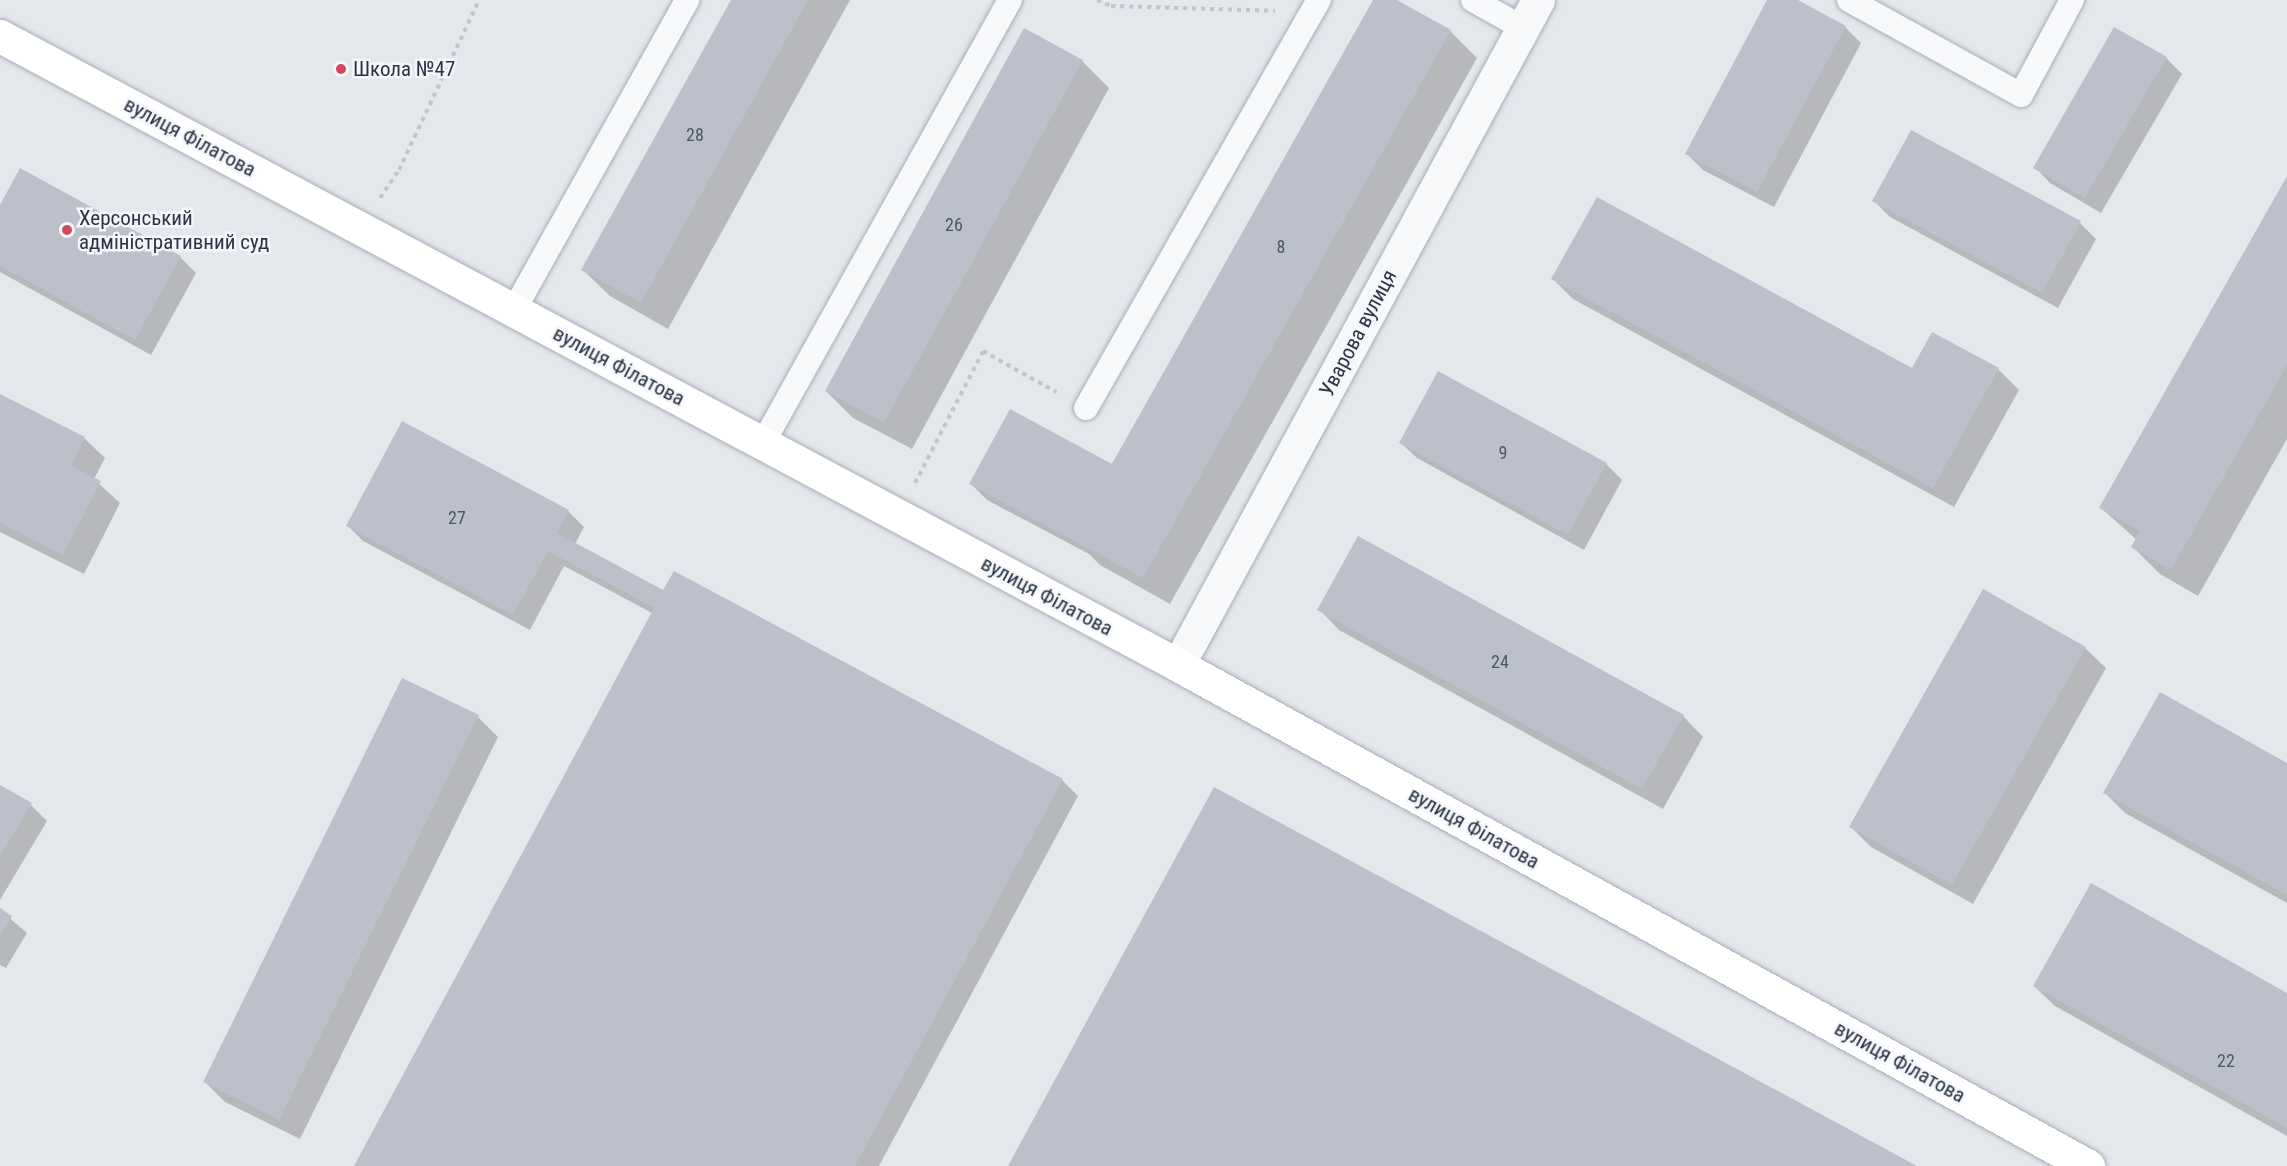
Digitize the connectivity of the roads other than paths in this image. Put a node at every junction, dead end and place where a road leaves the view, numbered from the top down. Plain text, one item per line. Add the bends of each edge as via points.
1 (687, 0) edge
2 (1010, 0) edge
3 (1473, 0) edge
4 (1538, 0) edge
5 (1849, 0) edge
6 (2073, 0) edge
7 (1315, 6) edge
8 (1523, 28) junction
9 (0, 36) edge
10 (514, 310) junction
11 (1086, 408) road end
12 (763, 443) junction
13 (1178, 666) junction
14 (2088, 1166) edge

1 - 10 lane
2 - 12 lane
3 - 8 lane
4 - 8 street, Уварова вулиця
5 - 6 lane via 2021,95
7 - 11 lane
8 - 13 street, Уварова вулиця
9 - 10 street, вулиця Філатова
10 - 12 street, вулиця Філатова
12 - 13 street, вулиця Філатова
13 - 14 street, вулиця Філатова

